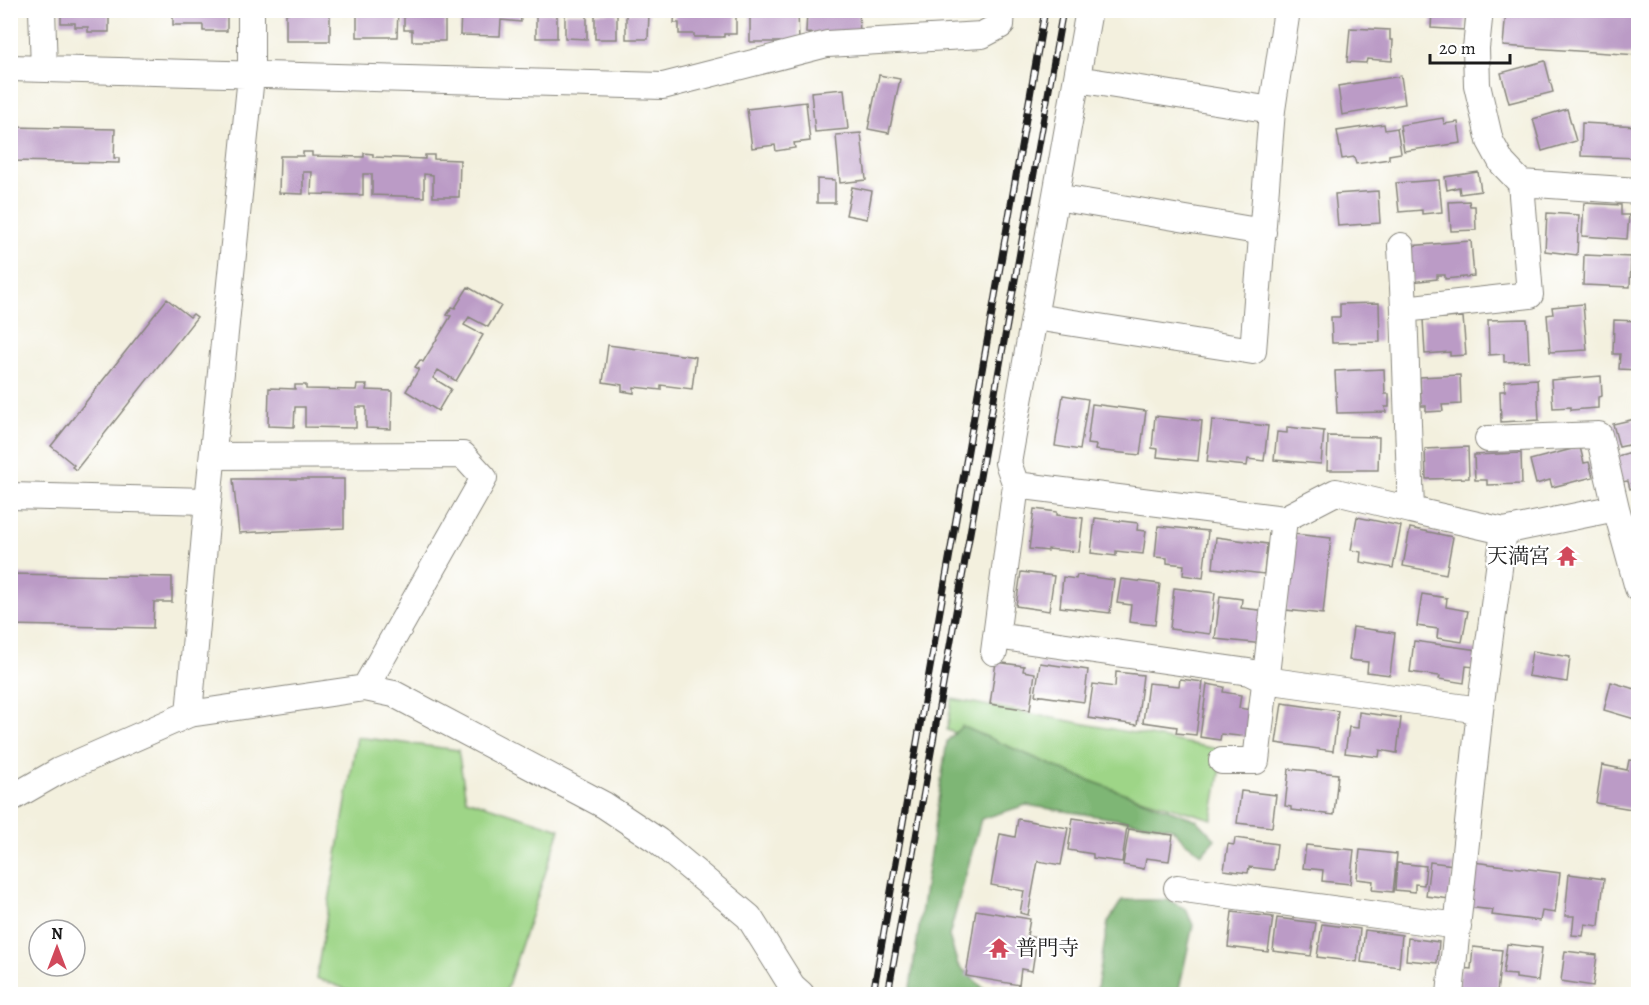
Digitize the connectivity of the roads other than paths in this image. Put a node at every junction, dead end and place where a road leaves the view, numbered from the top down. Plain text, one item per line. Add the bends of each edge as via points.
1 (42, 10) edge
2 (251, 10) edge
3 (1002, 10) edge
4 (1089, 10) edge
5 (1287, 10) edge
6 (1480, 10) edge
7 (10, 68) edge
8 (44, 69) junction
9 (251, 76) junction
10 (1077, 78) junction
11 (1272, 110) junction
12 (1521, 183) junction
13 (1638, 191) edge
14 (1056, 197) junction
15 (1263, 232) junction
16 (1401, 246) dead end
17 (1404, 309) junction
18 (1035, 317) junction
19 (1488, 440) dead end
20 (213, 456) junction
21 (1016, 485) junction
22 (10, 496) edge
23 (208, 501) junction
24 (1616, 508) junction
25 (1411, 510) junction
26 (1284, 519) junction
27 (1504, 531) junction
28 (1638, 588) edge
29 (1265, 680) junction
30 (365, 688) junction
31 (1480, 710) junction
32 (189, 714) junction
33 (1222, 761) dead end
34 (10, 799) edge
35 (1177, 888) dead end
36 (1458, 926) junction
37 (801, 994) edge
38 (1450, 994) edge

1 - 8 street
2 - 9 street
3 - 9 street via 1001,25 982,35 827,44 663,86
4 - 10 street
5 - 11 street
6 - 12 street via 1477,85 1490,141 1502,163
7 - 8 street
8 - 9 street
9 - 20 street
10 - 11 street
10 - 14 street
11 - 15 street
12 - 13 street
12 - 17 street via 1530,295
14 - 15 street
14 - 18 street
15 - 18 street via 1253,351
16 - 17 street
17 - 25 street
18 - 21 street via 1008,463
19 - 24 street via 1599,435
20 - 23 street
20 - 30 street via 463,455 484,478
21 - 26 street
21 - 29 street via 995,644 1249,672
22 - 23 street
23 - 32 street
24 - 27 street
24 - 28 street
25 - 26 street via 1336,492
25 - 27 street
26 - 29 street
27 - 31 street
29 - 31 street
29 - 33 street via 1256,760
30 - 32 street
30 - 37 street via 394,694 604,805 658,841 749,917
31 - 36 street
32 - 34 street via 60,771
35 - 36 street
36 - 38 street

